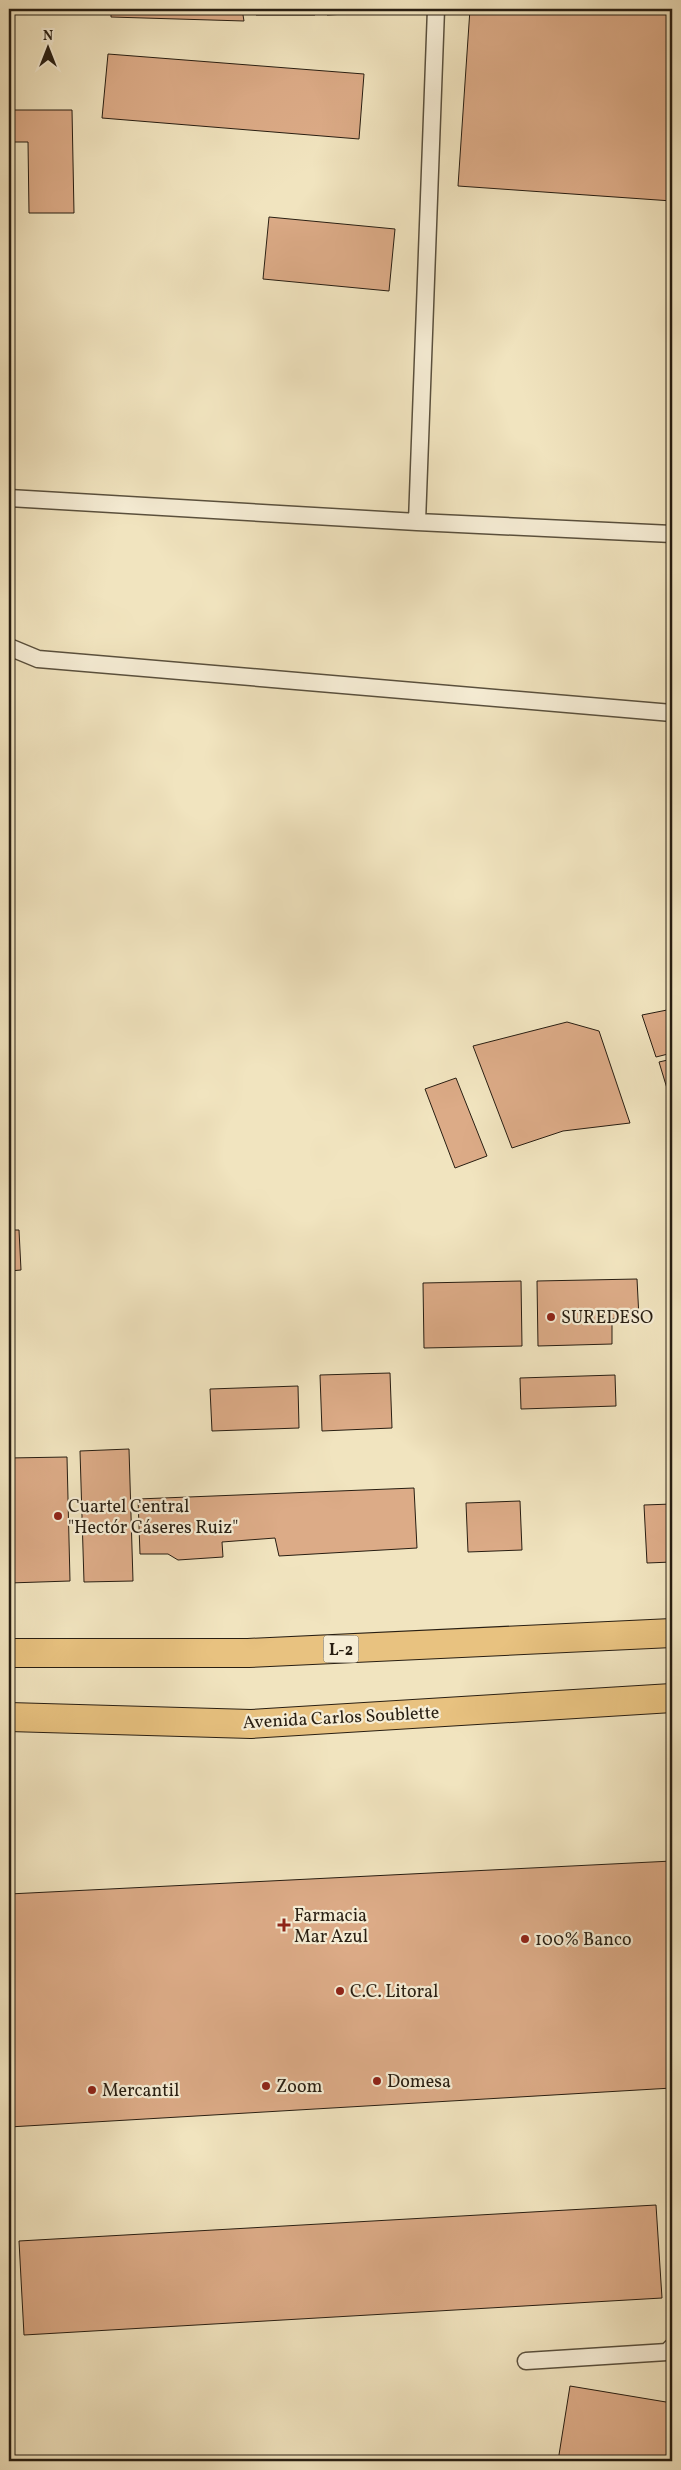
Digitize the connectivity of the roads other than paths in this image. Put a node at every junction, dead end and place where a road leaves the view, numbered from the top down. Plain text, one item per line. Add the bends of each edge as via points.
1 (436, 9) edge
2 (9, 498) edge
3 (417, 522) junction
4 (672, 534) edge
5 (9, 647) edge
6 (672, 713) edge
7 (672, 1634) edge
8 (9, 1654) edge
9 (672, 1698) edge
10 (9, 1717) edge
11 (672, 2347) edge
12 (526, 2361) dead end

1 - 3 lane
2 - 3 lane
3 - 4 lane
5 - 6 lane via 38,659
7 - 8 main road, L-2 via 248,1654
9 - 10 main road, Avenida Carlos Soublette via 251,1724
11 - 12 lane via 667,2352

